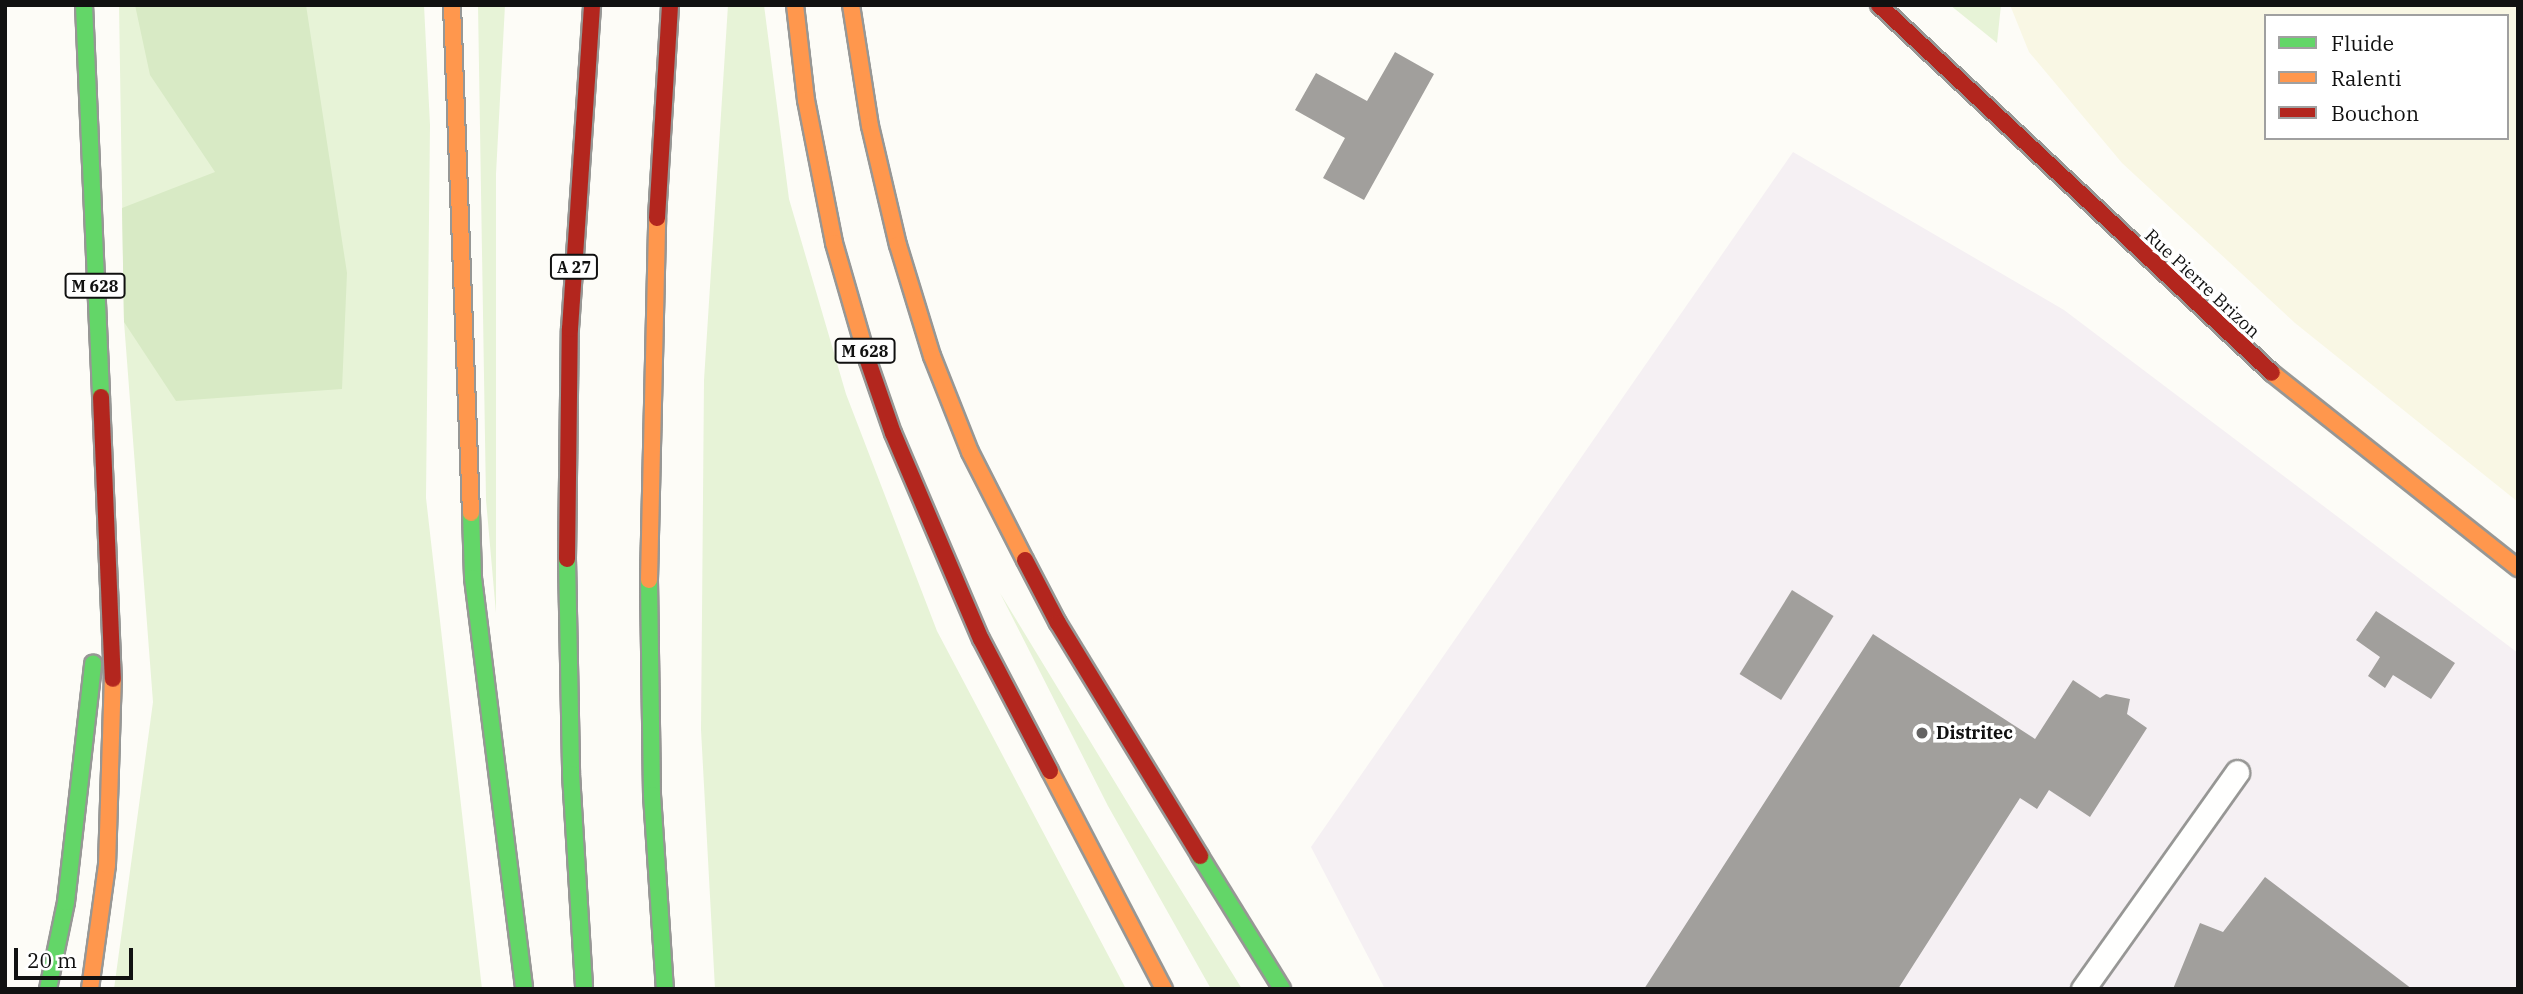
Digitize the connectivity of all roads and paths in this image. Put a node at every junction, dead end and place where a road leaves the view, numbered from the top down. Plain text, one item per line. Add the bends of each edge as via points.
1 (81, 5) edge
2 (452, 5) edge
3 (592, 5) edge
4 (670, 5) edge
5 (795, 5) edge
6 (851, 5) edge
7 (1879, 5) edge
8 (108, 523) junction
9 (2518, 568) edge
10 (2237, 772) dead end
11 (48, 989) edge
12 (90, 989) edge
13 (524, 989) edge
14 (584, 989) edge
15 (665, 989) edge
16 (1164, 989) edge
17 (1282, 989) edge
18 (2083, 989) edge

1 - 8 main road, M 628
2 - 13 main road via 473,578
3 - 14 main road, A 27 via 570,329 566,528 571,774
4 - 15 main road via 653,275 648,524 652,795
5 - 16 main road, M 628 via 806,100 834,243 855,323 893,433 981,639
6 - 17 main road via 870,126 898,245 932,356 970,452 1058,623
7 - 9 main road, Rue Pierre Brizon via 2259,363
8 - 11 main road, M 628 via 66,902
8 - 12 main road, M 628 via 113,774 107,865
10 - 18 lane

